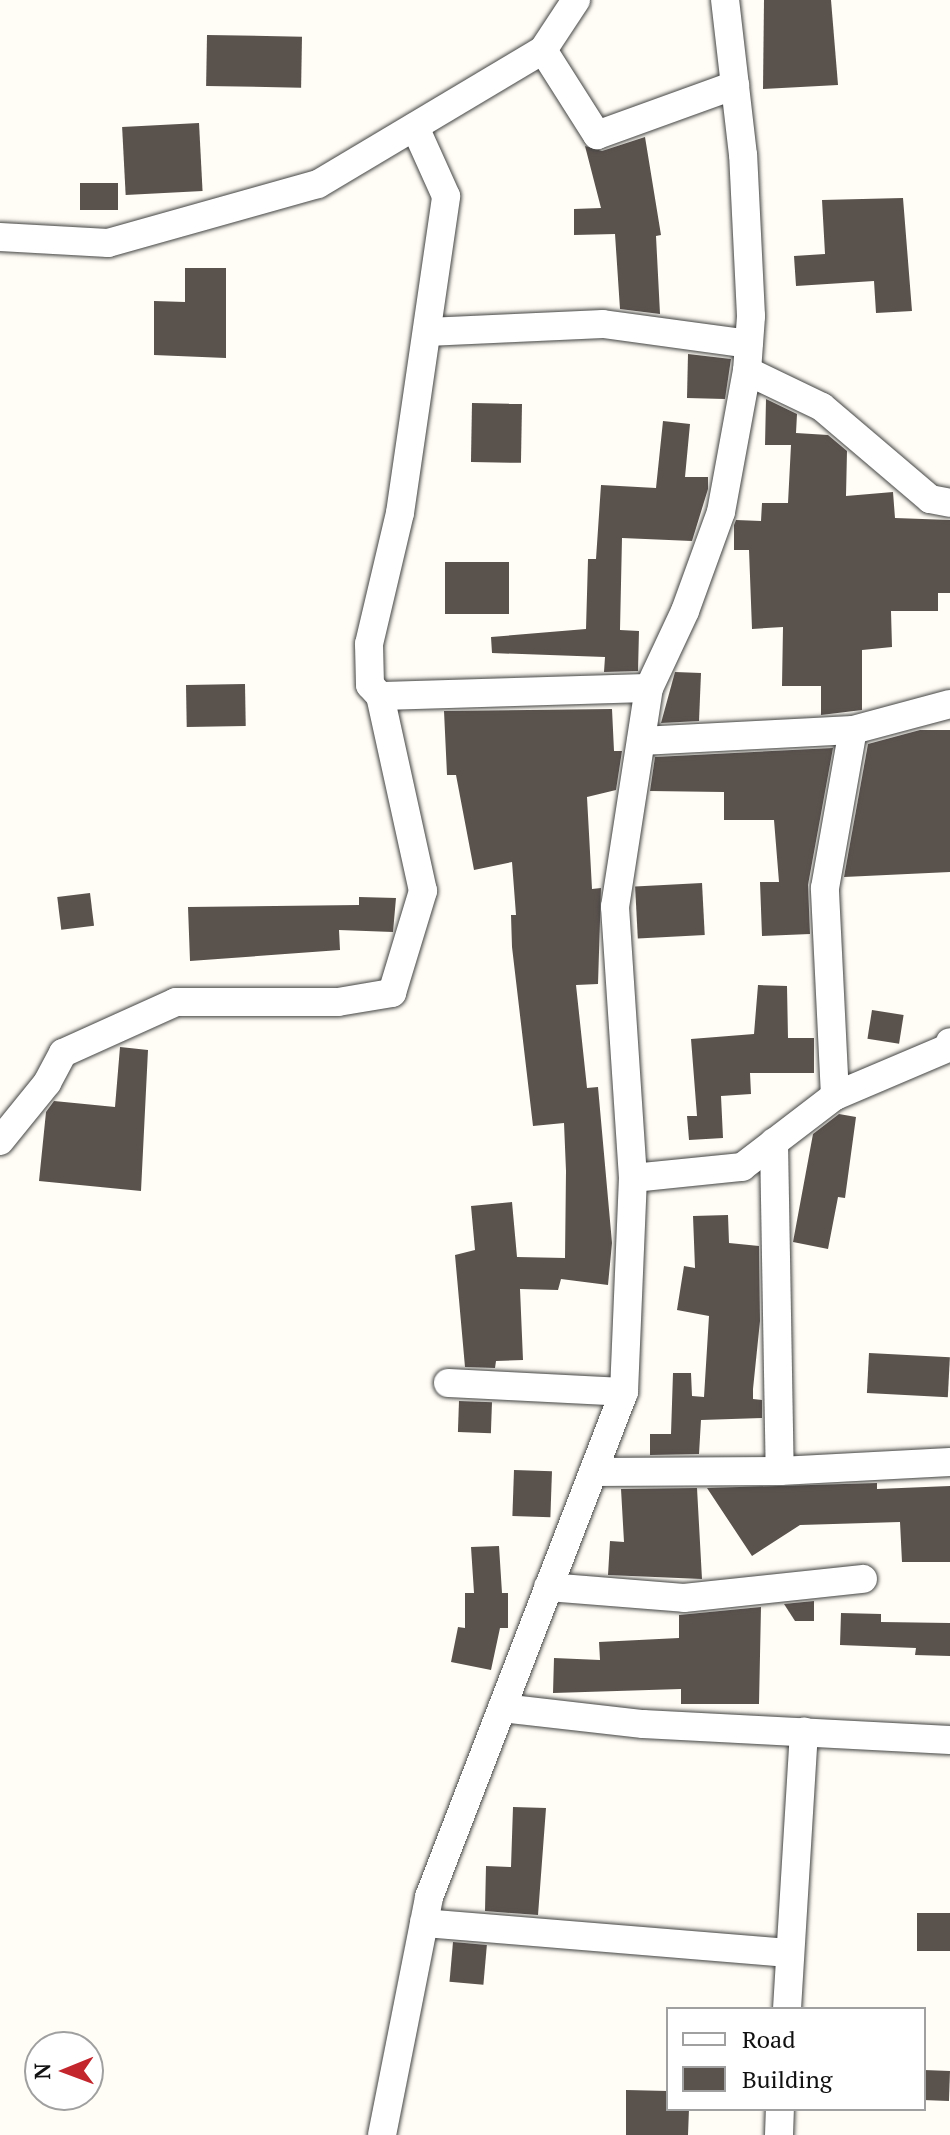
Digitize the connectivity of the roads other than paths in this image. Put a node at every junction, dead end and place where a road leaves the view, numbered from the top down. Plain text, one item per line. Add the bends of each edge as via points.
1 (576, 0) edge
2 (725, 0) edge
3 (543, 50) junction
4 (735, 85) junction
5 (415, 127) junction
6 (0, 237) edge
7 (427, 332) junction
8 (748, 357) junction
9 (950, 503) edge
10 (649, 688) junction
11 (380, 696) junction
12 (950, 704) edge
13 (853, 730) junction
14 (641, 741) junction
15 (950, 1042) edge
16 (835, 1096) junction
17 (0, 1141) edge
18 (774, 1142) junction
19 (633, 1178) junction
20 (448, 1383) dead end
21 (624, 1392) junction
22 (950, 1462) edge
23 (780, 1471) junction
24 (593, 1472) junction
25 (863, 1579) dead end
26 (548, 1587) junction
27 (502, 1708) junction
28 (804, 1732) junction
29 (950, 1740) edge
30 (424, 1923) junction
31 (790, 1953) junction
32 (787, 2007) edge
33 (780, 2111) edge
34 (382, 2135) edge
35 (779, 2135) edge

1 - 3 street
2 - 4 street
3 - 4 street via 597,135
3 - 5 street
4 - 8 street via 743,155
5 - 6 street via 318,184 108,243
5 - 7 street via 446,196
7 - 8 street via 603,324
7 - 11 street via 400,513 369,644 370,685
8 - 9 street via 822,407 930,499
8 - 10 street via 721,512 685,611
10 - 11 street
10 - 14 street
11 - 17 street via 423,891 392,993 338,1002 176,1002 63,1053 47,1083
12 - 13 street
13 - 14 street
13 - 16 street via 825,888
14 - 19 street via 615,907
15 - 16 street via 948,1048
16 - 18 street
18 - 19 street via 742,1167
18 - 23 street
19 - 21 street
20 - 21 street
21 - 24 street
22 - 23 street
23 - 24 street
24 - 26 street
25 - 26 street via 684,1598
26 - 27 street
27 - 28 street via 643,1724
27 - 30 street
28 - 29 street
28 - 31 street
30 - 31 street
30 - 34 street
31 - 32 street
33 - 35 street

